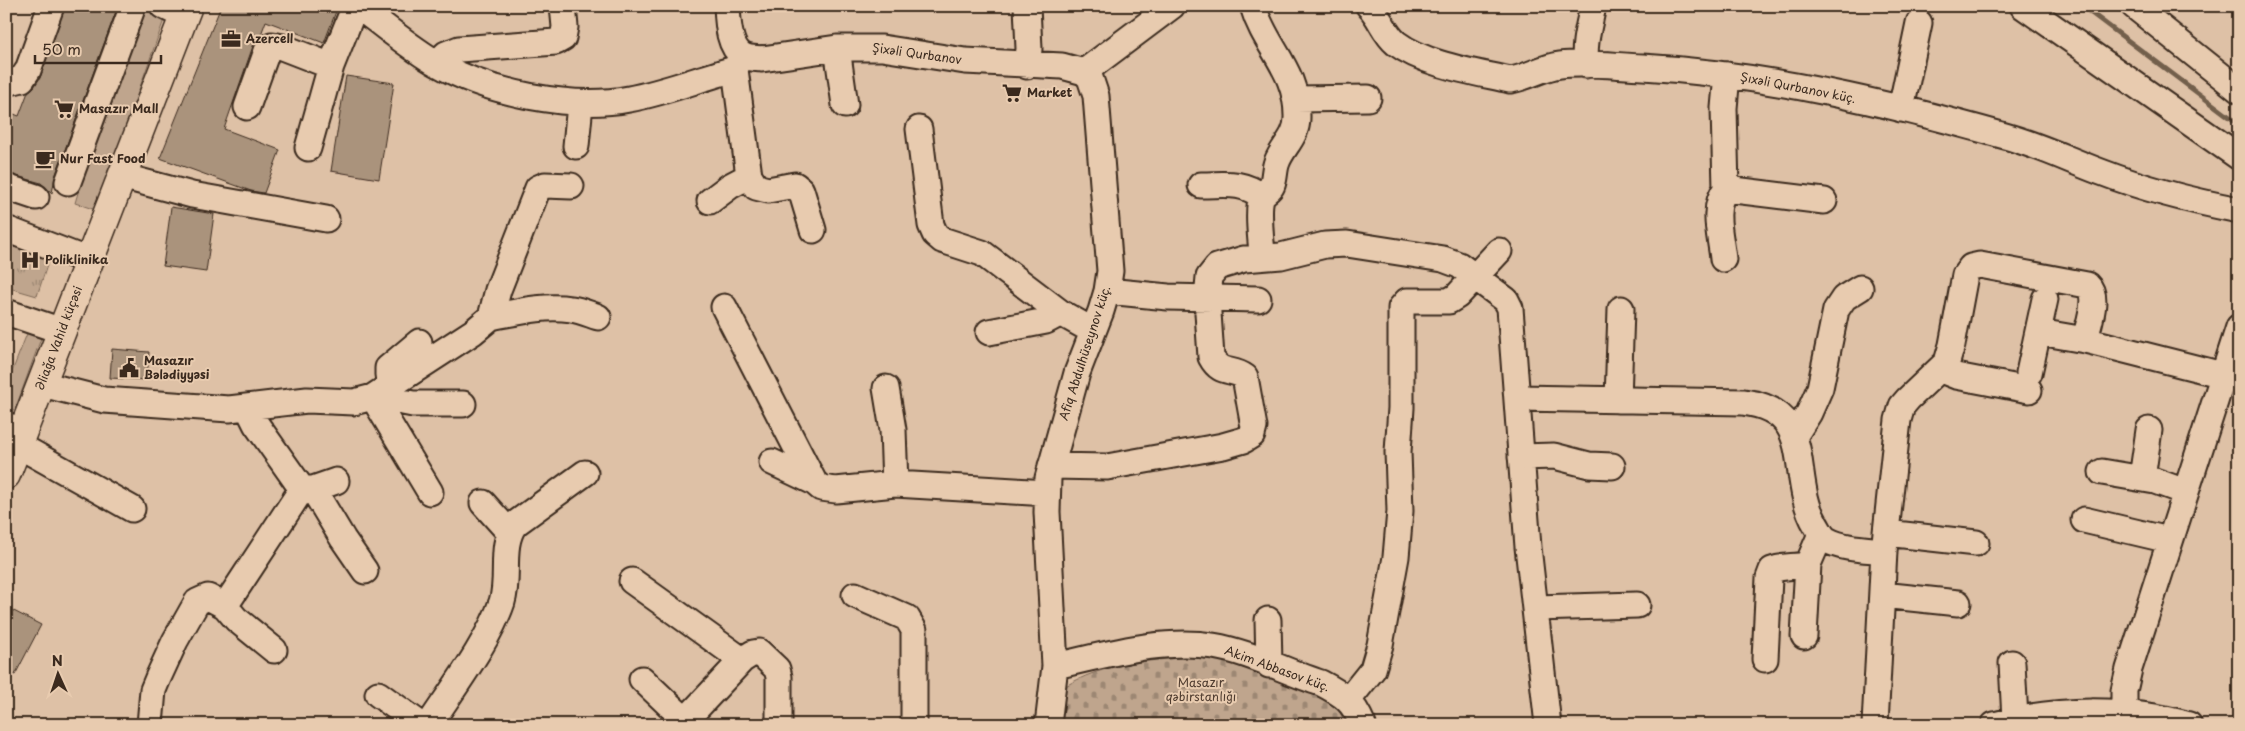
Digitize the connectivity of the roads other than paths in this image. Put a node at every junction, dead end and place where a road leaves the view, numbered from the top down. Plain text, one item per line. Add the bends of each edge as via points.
1 (51, 6) edge
2 (133, 6) edge
3 (356, 6) edge
4 (563, 6) edge
5 (727, 6) edge
6 (1027, 6) edge
7 (1252, 6) edge
8 (1593, 6) edge
9 (2023, 6) edge
10 (2134, 6) edge
11 (1167, 8) edge
12 (1373, 8) edge
13 (178, 9) edge
14 (1919, 23) dead end
15 (837, 48) junction
16 (738, 62) junction
17 (437, 63) junction
18 (1586, 65) junction
19 (331, 66) junction
20 (1027, 66) junction
21 (1084, 72) junction
22 (1728, 75) junction
23 (6, 83) edge
24 (2239, 90) edge
25 (1368, 98) dead end
26 (1296, 99) junction
27 (580, 104) junction
28 (845, 105) dead end
29 (247, 107) dead end
30 (1901, 109) junction
31 (919, 129) dead end
32 (576, 146) dead end
33 (308, 148) dead end
34 (2239, 157) edge
35 (121, 176) junction
36 (749, 176) junction
37 (68, 182) dead end
38 (1201, 185) dead end
39 (571, 186) dead end
40 (6, 187) edge
41 (1726, 189) junction
42 (1262, 196) junction
43 (36, 197) dead end
44 (710, 201) dead end
45 (1824, 202) dead end
46 (2239, 210) edge
47 (326, 219) dead end
48 (6, 229) edge
49 (812, 230) dead end
50 (1499, 251) dead end
51 (1263, 257) junction
52 (1723, 259) dead end
53 (89, 261) junction
54 (1476, 276) junction
55 (1860, 288) dead end
56 (1107, 291) junction
57 (1207, 298) junction
58 (1258, 299) dead end
59 (2045, 300) dead end
60 (724, 307) dead end
61 (1621, 309) dead end
62 (6, 312) edge
63 (1061, 313) junction
64 (491, 317) junction
65 (598, 317) dead end
66 (2239, 327) edge
67 (62, 331) junction
68 (1093, 331) junction
69 (989, 332) dead end
70 (2039, 332) junction
71 (2085, 340) junction
72 (419, 342) dead end
73 (1941, 370) junction
74 (2223, 375) junction
75 (42, 384) junction
76 (886, 388) dead end
77 (384, 391) junction
78 (1518, 398) junction
79 (1618, 400) junction
80 (463, 404) dead end
81 (248, 408) junction
82 (2149, 430) dead end
83 (16, 434) edge
84 (1795, 435) junction
85 (1521, 457) junction
86 (772, 462) dead end
87 (1051, 466) junction
88 (1612, 466) dead end
89 (2102, 472) dead end
90 (585, 473) dead end
91 (6, 475) edge
92 (2142, 478) junction
93 (814, 482) junction
94 (895, 484) junction
95 (317, 486) junction
96 (430, 492) dead end
97 (2185, 492) junction
98 (1047, 493) junction
99 (483, 504) dead end
100 (132, 509) dead end
101 (2084, 520) dead end
102 (509, 532) junction
103 (1821, 534) junction
104 (2170, 540) junction
105 (1885, 542) junction
106 (1976, 544) dead end
107 (1808, 564) junction
108 (366, 571) dead end
109 (632, 581) dead end
110 (856, 595) dead end
111 (1882, 595) junction
112 (1958, 603) dead end
113 (1637, 604) dead end
114 (225, 606) junction
115 (1536, 608) junction
116 (1268, 620) dead end
117 (1804, 636) dead end
118 (274, 650) dead end
119 (1765, 659) dead end
120 (742, 660) junction
121 (2012, 663) dead end
122 (1269, 664) junction
123 (1055, 666) junction
124 (642, 679) dead end
125 (378, 694) dead end
126 (1349, 699) junction
127 (2140, 718) edge
128 (683, 722) edge
129 (2004, 722) edge
130 (150, 725) edge
131 (421, 725) edge
132 (429, 725) edge
133 (779, 725) edge
134 (914, 725) edge
135 (1048, 725) edge
136 (1363, 725) edge
137 (1548, 725) edge
138 (1875, 725) edge
139 (2189, 725) edge

1 - 23 street via 28,70 22,79
2 - 37 street
3 - 17 street
3 - 19 street
4 - 17 street via 563,38 556,42 459,49 446,54
5 - 16 street
6 - 20 street
7 - 26 street via 1262,30 1289,75
8 - 18 street via 1586,40
9 - 34 street
10 - 24 street
11 - 21 street
12 - 18 street, Şıxəli Qurbanov küç. via 1396,42 1444,64 1510,80 1520,79 1539,69
13 - 35 main road, Əliağa Vahid küçəsi
14 - 30 street
15 - 16 street, Şixəli Qurbanov
15 - 20 street, Şixəli Qurbanov via 882,48 965,61
15 - 28 street
16 - 27 street via 629,99
16 - 36 street
17 - 27 street via 487,85
18 - 22 street, Şıxəli Qurbanov küç.
19 - 29 street via 272,45
19 - 33 street
20 - 21 street, Şixəli Qurbanov via 1062,66
21 - 56 street, Afiq Abdulhüseynov küç. via 1090,78 1096,96 1109,248
22 - 30 street, Şıxəli Qurbanov küç.
22 - 41 street via 1724,108
25 - 26 street
26 - 42 street via 1296,129 1276,163 1272,185
27 - 32 street
30 - 46 street, Şıxəli Qurbanov küç. via 2006,136 2103,173 2195,201
31 - 63 street via 931,225 935,234 942,240 982,253
35 - 47 street via 192,196
35 - 53 main road, Əliağa Vahid küçəsi
36 - 44 street
36 - 49 street via 756,187 768,190 795,186 802,190
38 - 42 street via 1238,184
39 - 64 street via 545,184 538,188 498,290
40 - 43 street
41 - 45 street
41 - 52 street via 1718,207
42 - 51 street via 1260,230
48 - 53 street
50 - 54 street
51 - 54 street via 1347,244 1443,259
51 - 57 street via 1217,267 1209,277
53 - 67 main road, Əliağa Vahid küçəsi
54 - 78 street via 1506,300 1510,308
54 - 126 street via 1449,301 1407,301 1401,308 1400,511 1396,557 1373,670
55 - 84 street via 1844,298 1836,310 1820,388
56 - 57 street
56 - 68 street, Afiq Abdulhüseynov küç.
57 - 58 street
57 - 87 street via 1211,357 1222,370 1245,377 1254,427 1252,435 1223,446 1107,467
59 - 70 street
60 - 93 street
61 - 79 street
62 - 67 street
63 - 68 street
63 - 69 street via 1046,321
64 - 65 street via 529,308 571,309
64 - 77 street
66 - 74 street
67 - 75 main road, Əliağa Vahid küçəsi
68 - 87 street, Afiq Abdulhüseynov küç. via 1077,374
70 - 71 street
70 - 73 street via 2029,381 1956,376
71 - 73 street via 2094,299 2092,290 2086,285 1980,265 1971,267 1965,275 1952,345
71 - 74 street
72 - 77 street via 388,368
73 - 105 street via 1902,406
74 - 97 street
75 - 81 street via 130,404
75 - 83 main road, Əliağa Vahid küçəsi
76 - 94 street via 893,430
77 - 80 street via 398,402
77 - 81 street via 354,402 307,400
77 - 96 street
78 - 79 street
78 - 85 street
79 - 84 street via 1762,404 1781,415
81 - 95 street via 256,424
82 - 92 street
83 - 91 main road, Əliağa Vahid küçəsi
83 - 100 street
84 - 103 street via 1805,499
85 - 88 street via 1554,456 1589,465
85 - 115 street
86 - 93 street
87 - 98 street, Afiq Abdulhüseynov küç.
89 - 92 street
90 - 102 street via 515,524
92 - 97 street
93 - 94 street via 821,488 836,490
94 - 98 street
95 - 108 street via 343,540
95 - 114 street
97 - 104 street
98 - 123 street, Afiq Abdulhüseynov küç.
99 - 102 street
101 - 104 street
102 - 132 street via 506,584 501,603 481,645
103 - 105 street via 1826,540 1838,544
103 - 107 street
104 - 127 street via 2124,691
105 - 106 street
105 - 111 street
107 - 117 street
107 - 119 street via 1772,570
109 - 120 street
110 - 134 street via 907,618 914,630
111 - 112 street
111 - 138 street
113 - 115 street
114 - 118 street
114 - 130 street via 208,597 197,602 153,690
115 - 137 street
116 - 122 street
120 - 128 street
120 - 133 street via 753,652 759,652 777,669
121 - 129 street
122 - 123 street, Akim Abbasov küç. via 1215,646 1193,644 1130,650
122 - 126 street, Akim Abbasov küç. via 1321,683
123 - 135 street, Afiq Abdulhüseynov küç.
124 - 128 street
125 - 131 street
126 - 136 street
127 - 129 street via 2056,714
127 - 139 street

